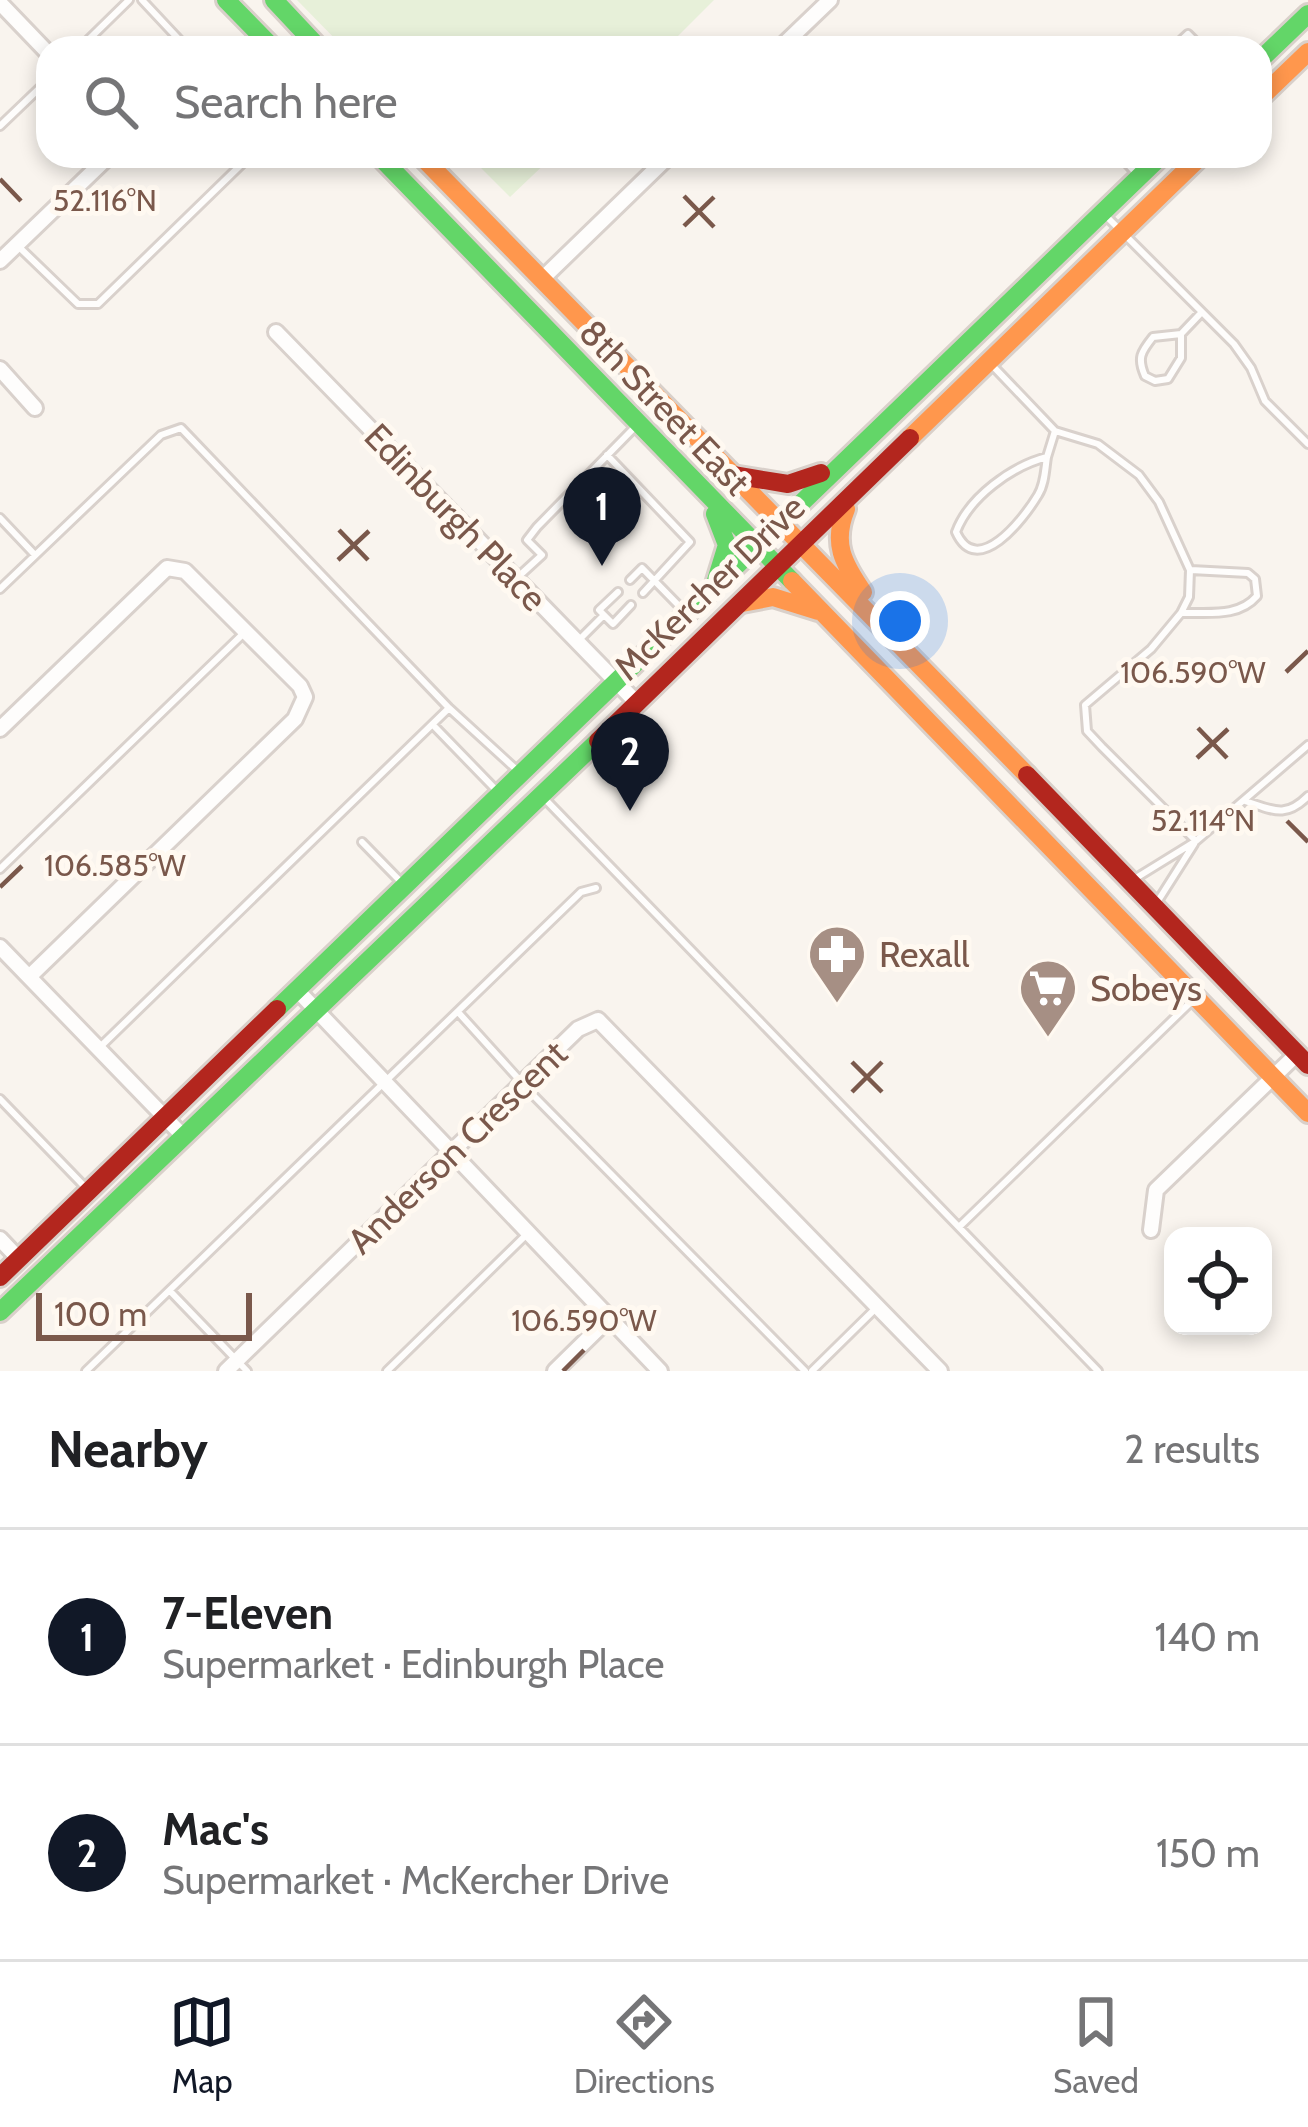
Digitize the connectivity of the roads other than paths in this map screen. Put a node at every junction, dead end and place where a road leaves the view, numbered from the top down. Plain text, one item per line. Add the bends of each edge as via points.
1 (129, 0) edge
2 (142, 0) edge
3 (226, 0) edge
4 (274, 0) edge
5 (830, 0) edge
6 (0, 3) edge
7 (1308, 14) edge
8 (92, 36) edge
9 (176, 36) edge
10 (261, 36) edge
11 (308, 36) edge
12 (792, 36) edge
13 (36, 40) edge
14 (1272, 48) edge
15 (1308, 52) edge
16 (1272, 86) edge
17 (36, 92) edge
18 (0, 126) edge
19 (97, 168) edge
20 (238, 168) edge
21 (391, 168) edge
22 (433, 168) edge
23 (657, 168) edge
24 (1131, 168) edge
25 (1149, 168) edge
26 (1189, 168) edge
27 (1140, 177) junction
28 (1103, 212) junction
29 (1122, 232) junction
30 (17, 245) junction
31 (0, 261) edge
32 (541, 280) junction
33 (1200, 314) junction
34 (276, 332) dead end
35 (1180, 334) junction
36 (988, 360) junction
37 (0, 369) edge
38 (35, 408) dead end
39 (637, 425) junction
40 (1055, 431) junction
41 (1308, 444) edge
42 (608, 454) junction
43 (1047, 457) junction
44 (846, 458) junction
45 (730, 475) junction
46 (852, 495) junction
47 (707, 499) junction
48 (0, 518) edge
49 (781, 521) junction
50 (804, 544) junction
51 (754, 547) junction
52 (35, 555) junction
53 (777, 569) junction
54 (1190, 570) junction
55 (516, 579) junction
56 (630, 580) dead end
57 (655, 581) junction
58 (715, 587) junction
59 (0, 589) edge
60 (618, 592) dead end
61 (644, 593) dead end
62 (742, 603) junction
63 (631, 605) dead end
64 (1181, 613) junction
65 (827, 614) junction
66 (604, 615) junction
67 (687, 615) junction
68 (245, 632) junction
69 (892, 636) junction
70 (578, 641) junction
71 (616, 682) junction
72 (636, 703) junction
73 (449, 707) junction
74 (434, 726) junction
75 (0, 729) edge
76 (1308, 745) edge
77 (520, 773) junction
78 (500, 794) junction
79 (541, 795) junction
80 (1308, 796) edge
81 (1244, 801) junction
82 (1196, 841) junction
83 (362, 842) dead end
84 (0, 868) edge
85 (1131, 881) junction
86 (405, 886) junction
87 (596, 887) dead end
88 (1155, 907) junction
89 (0, 946) edge
90 (29, 977) junction
91 (297, 990) junction
92 (1197, 997) junction
93 (317, 1011) junction
94 (458, 1012) junction
95 (99, 1048) junction
96 (1302, 1060) edge
97 (1273, 1077) junction
98 (384, 1083) junction
99 (524, 1083) junction
100 (0, 1099) edge
101 (1308, 1113) edge
102 (164, 1117) junction
103 (183, 1136) junction
104 (451, 1153) junction
105 (87, 1190) junction
106 (959, 1227) junction
107 (1150, 1230) dead end
108 (527, 1234) junction
109 (0, 1239) edge
110 (18, 1258) junction
111 (0, 1277) edge
112 (170, 1291) junction
113 (878, 1306) junction
114 (0, 1312) edge
115 (609, 1318) junction
116 (237, 1368) edge
117 (86, 1371) edge
118 (386, 1371) edge
119 (555, 1371) edge
120 (660, 1371) edge
121 (808, 1371) edge
122 (940, 1371) edge
123 (1098, 1371) edge

1 - 8 lane
2 - 9 lane
3 - 10 main road
4 - 11 main road
5 - 12 street
6 - 13 street
7 - 14 main road
15 - 16 main road
17 - 18 lane
19 - 30 street
20 - 30 lane via 98,304 78,304
21 - 39 main road, 8th Street East
22 - 32 main road, 8th Street East
23 - 32 street
24 - 27 lane
25 - 27 main road, McKercher Drive
26 - 29 main road, McKercher Drive
27 - 28 main road, McKercher Drive
28 - 29 lane
28 - 44 main road, McKercher Drive
29 - 33 lane
29 - 36 main road, McKercher Drive
30 - 31 street
32 - 45 main road, 8th Street East
33 - 35 lane
33 - 41 lane via 1234,344 1265,401
34 - 55 street, Edinburgh Place
35 - 35 lane via 1153,337 1141,352 1144,376 1168,379 1181,358
36 - 40 lane
36 - 46 main road, McKercher Drive
37 - 38 street
39 - 42 lane
39 - 47 main road, 8th Street East
40 - 43 lane
40 - 54 lane via 1098,445 1139,475
42 - 55 lane via 527,540 542,555
42 - 57 lane via 690,542
43 - 43 lane via 1022,464 972,507 956,532 965,548 986,550 1027,509 1042,490
44 - 45 main road via 808,482 780,487
44 - 49 main road, McKercher Drive
45 - 49 main road, 8th Street East
46 - 50 main road, McKercher Drive
46 - 69 main road via 836,530 840,559
47 - 51 main road, 8th Street East
47 - 58 main road via 726,536
48 - 52 lane
49 - 50 main road, 8th Street East
49 - 51 main road, McKercher Drive
50 - 53 main road, McKercher Drive
50 - 69 main road, 8th Street East
51 - 53 main road, 8th Street East
51 - 58 main road, McKercher Drive
52 - 59 lane
52 - 73 lane via 161,435 181,428
53 - 62 main road, McKercher Drive
53 - 65 main road, 8th Street East
54 - 64 lane
54 - 64 lane via 1248,573 1257,596 1230,612
55 - 70 street, Edinburgh Place
56 - 57 lane via 642,568
57 - 61 lane
57 - 67 lane
58 - 67 main road, McKercher Drive
60 - 66 lane via 599,610
62 - 65 main road via 773,597
62 - 72 main road, McKercher Drive
63 - 66 lane via 613,624
64 - 82 lane via 1151,649 1090,697 1083,716 1087,731
65 - 92 main road, 8th Street East
66 - 70 lane
67 - 71 main road, McKercher Drive
68 - 75 street via 185,571 166,568
68 - 84 lane
68 - 90 street via 301,686 299,714
69 - 85 main road, 8th Street East
70 - 71 street, Edinburgh Place
71 - 72 street, Edinburgh Place
71 - 77 main road, McKercher Drive
72 - 79 main road, McKercher Drive
73 - 74 lane
73 - 77 lane
74 - 78 lane
74 - 95 lane
76 - 81 lane
77 - 78 main road, McKercher Drive
78 - 86 main road, McKercher Drive
79 - 93 main road, McKercher Drive
79 - 106 lane
80 - 81 lane via 1277,812
81 - 82 lane
82 - 85 lane
82 - 88 lane
83 - 86 lane
85 - 88 main road, 8th Street East
86 - 91 main road, McKercher Drive
87 - 94 lane via 581,892
88 - 96 main road, 8th Street East
89 - 90 street
90 - 95 street
91 - 93 street
91 - 102 main road, McKercher Drive
92 - 97 main road, 8th Street East
92 - 106 lane
93 - 98 street
93 - 103 main road, McKercher Drive
94 - 98 lane
94 - 99 lane
95 - 102 street
96 - 97 street
97 - 101 main road, 8th Street East
97 - 107 street via 1156,1190
98 - 104 street
98 - 112 lane
99 - 104 street, Anderson Crescent
99 - 113 street, Anderson Crescent via 578,1029 598,1020
99 - 121 lane
100 - 105 lane
102 - 103 street
102 - 105 main road, McKercher Drive
103 - 114 main road, McKercher Drive
104 - 108 street
104 - 116 street, Anderson Crescent
105 - 110 main road, McKercher Drive
106 - 123 lane
108 - 115 street
108 - 118 lane
109 - 110 street
110 - 111 main road, McKercher Drive
112 - 116 lane
112 - 117 lane
113 - 121 lane
113 - 122 street, Anderson Crescent
115 - 119 street
115 - 120 street

